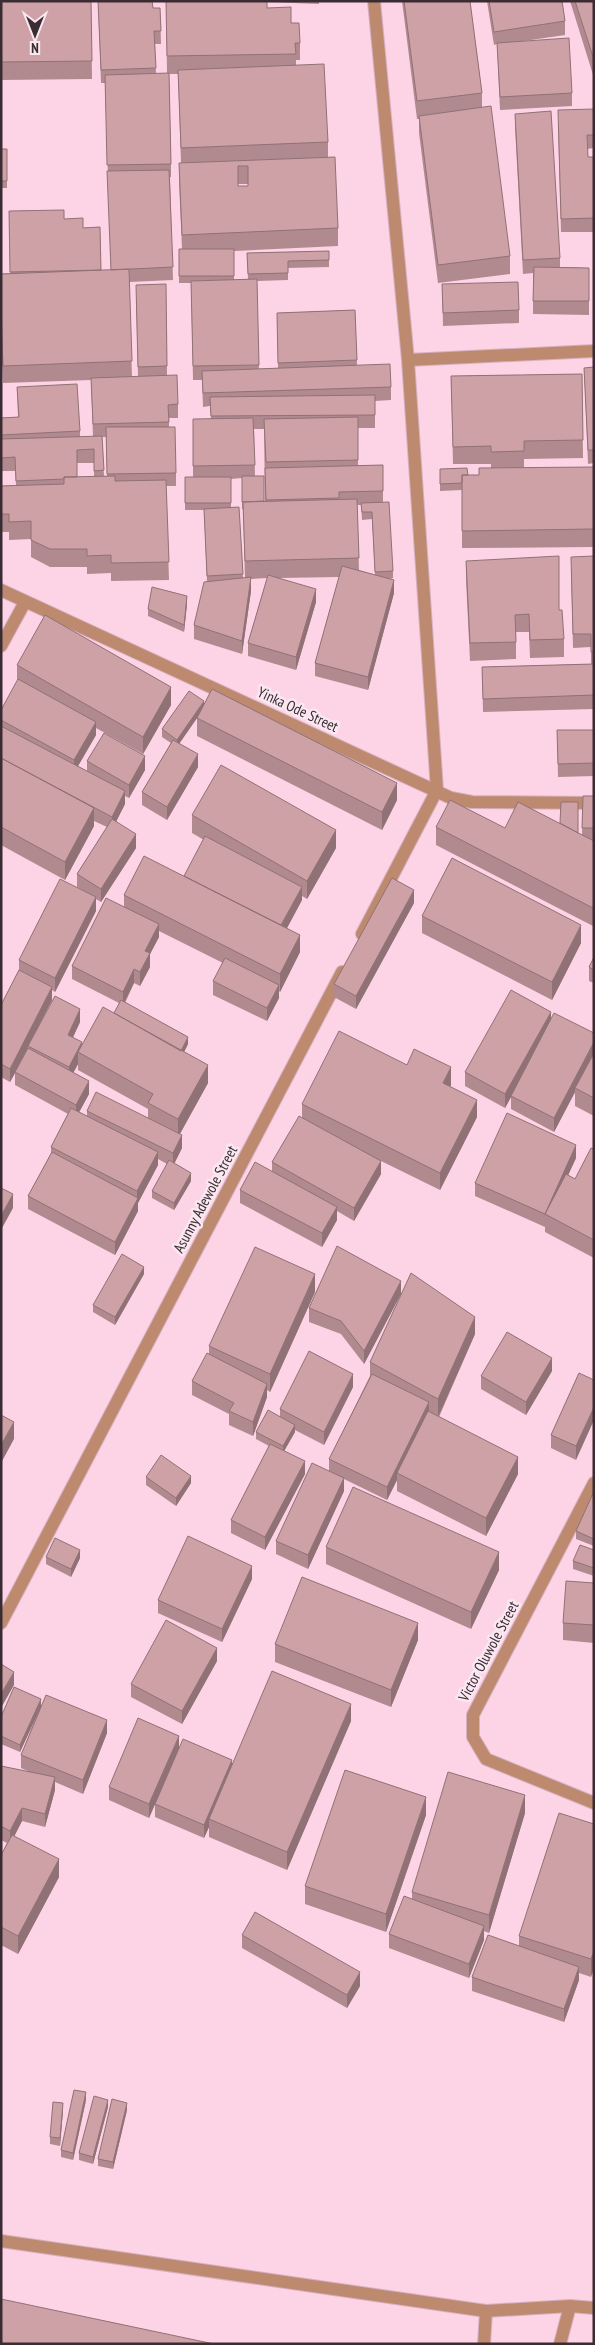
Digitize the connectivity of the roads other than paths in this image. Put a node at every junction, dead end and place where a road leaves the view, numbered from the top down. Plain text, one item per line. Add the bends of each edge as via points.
1 (374, 1) edge
2 (594, 351) edge
3 (408, 360) junction
4 (1, 590) edge
5 (25, 602) junction
6 (1, 646) edge
7 (437, 790) junction
8 (594, 803) edge
9 (594, 1483) edge
10 (1, 1623) edge
11 (594, 1803) edge
12 (1, 2241) edge
13 (570, 2306) junction
14 (594, 2308) edge
15 (486, 2311) junction
16 (484, 2344) edge
17 (560, 2344) edge

1 - 3 street
2 - 3 street
3 - 7 street
4 - 5 street, Yinka Ode Street
5 - 6 street
5 - 7 street, Yinka Ode Street
7 - 8 street, Yinka Ode Street via 451,798 472,802
7 - 10 street, Asunny Adewole Street
9 - 11 street, Victor Oluwole Street via 473,1715 473,1737 486,1759
12 - 15 street
13 - 14 street
13 - 15 street
13 - 17 street
15 - 16 street

